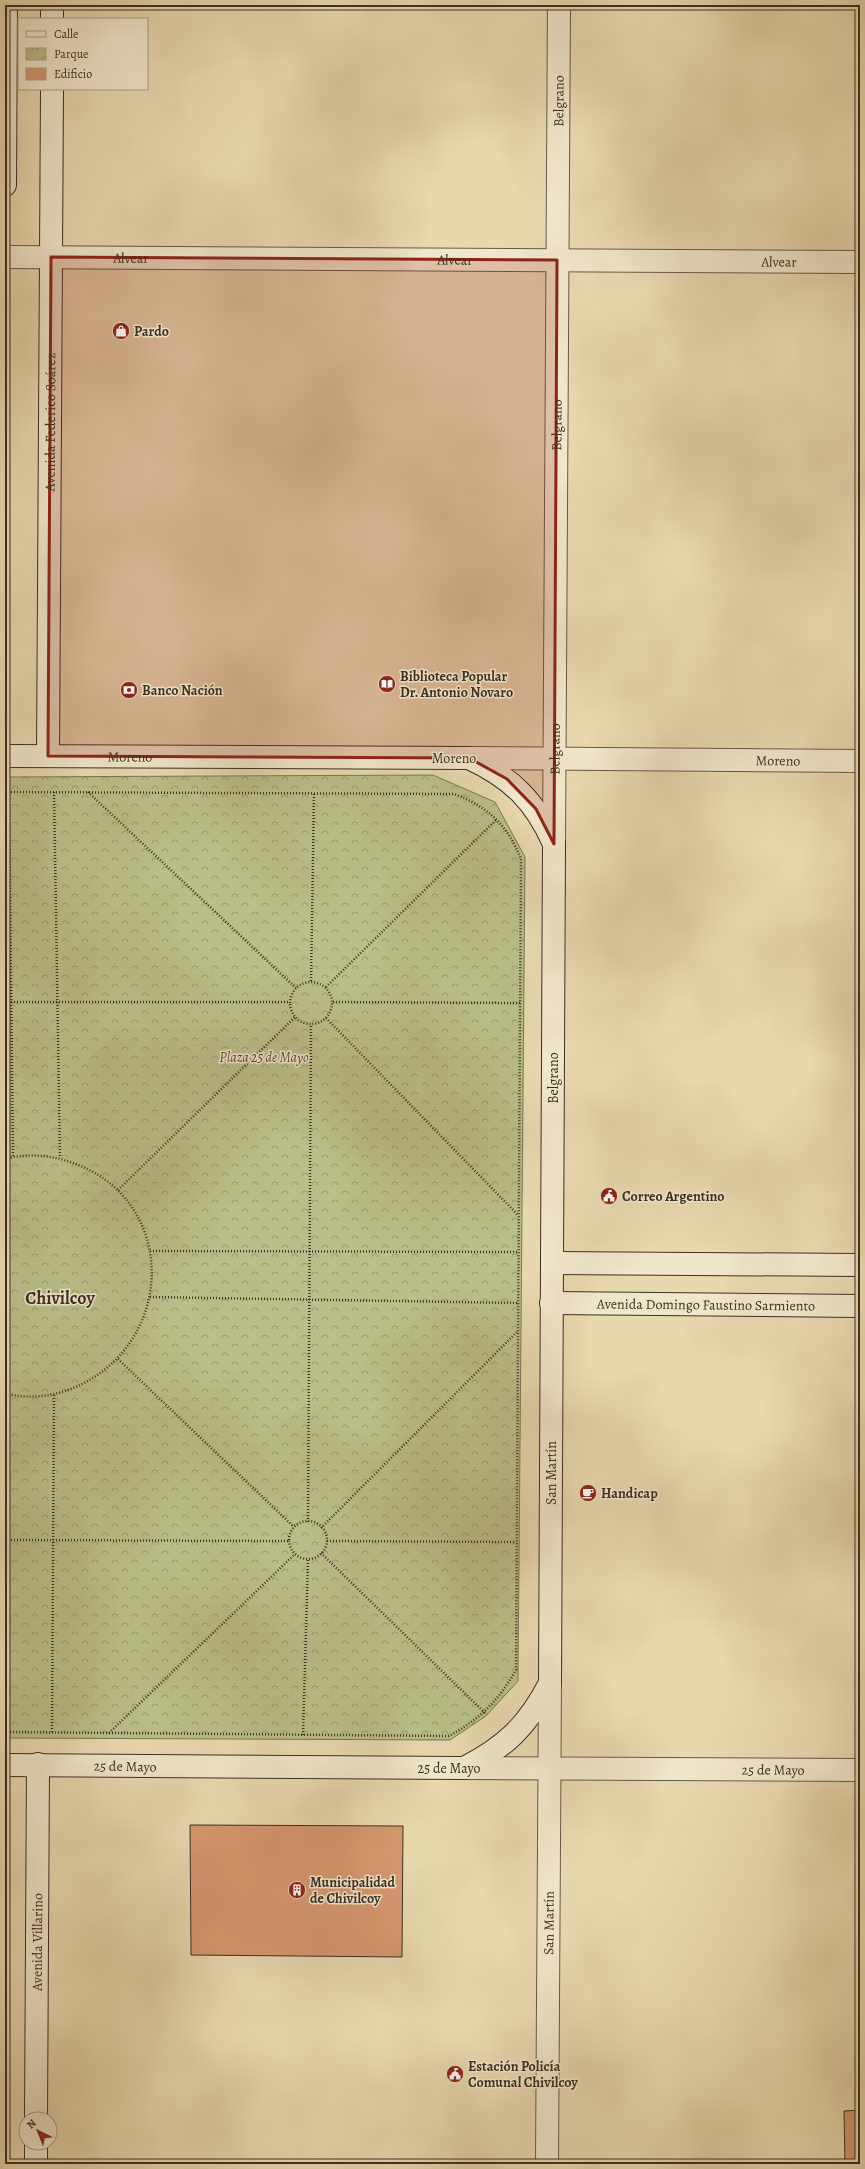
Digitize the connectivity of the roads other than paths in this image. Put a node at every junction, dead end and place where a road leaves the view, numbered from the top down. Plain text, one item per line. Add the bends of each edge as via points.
1 (6, 5) edge
2 (52, 5) edge
3 (559, 5) edge
4 (52, 18) edge
5 (52, 90) edge
6 (5, 185) edge
7 (5, 257) edge
8 (51, 257) junction
9 (558, 260) junction
10 (860, 262) edge
11 (5, 756) edge
12 (48, 756) junction
13 (469, 758) junction
14 (554, 759) junction
15 (860, 761) edge
16 (554, 844) junction
17 (552, 1263) junction
18 (860, 1265) edge
19 (552, 1303) junction
20 (860, 1306) edge
21 (550, 1683) junction
22 (38, 1764) junction
23 (5, 1765) edge
24 (464, 1768) junction
25 (549, 1768) junction
26 (860, 1770) edge
27 (36, 2111) edge
28 (36, 2151) edge
29 (36, 2164) edge
30 (547, 2164) edge

1 - 6 main road
2 - 4 main road
3 - 9 main road, Belgrano
5 - 8 main road, Avenida Federico Soárez
7 - 8 main road, Alvear
8 - 9 main road, Alvear
8 - 12 main road, Avenida Federico Soárez
9 - 10 main road, Alvear
9 - 14 main road, Belgrano
11 - 12 main road, Moreno
12 - 13 main road, Moreno
13 - 14 main road, Moreno
13 - 16 main road, Belgrano via 507,779 522,793 536,808
14 - 15 main road, Moreno
14 - 16 main road, Belgrano
16 - 17 main road, Belgrano
17 - 18 main road
17 - 19 main road, San Martín
19 - 20 main road, Avenida Domingo Faustino Sarmiento
19 - 21 main road, San Martín
21 - 24 main road, San Martín via 540,1702 514,1736 498,1749
21 - 25 main road, San Martín
22 - 23 main road, 25 de Mayo
22 - 24 main road, 25 de Mayo
22 - 27 main road, Avenida Villarino
24 - 25 main road, 25 de Mayo
25 - 26 main road, 25 de Mayo
25 - 30 main road, San Martín
28 - 29 main road

